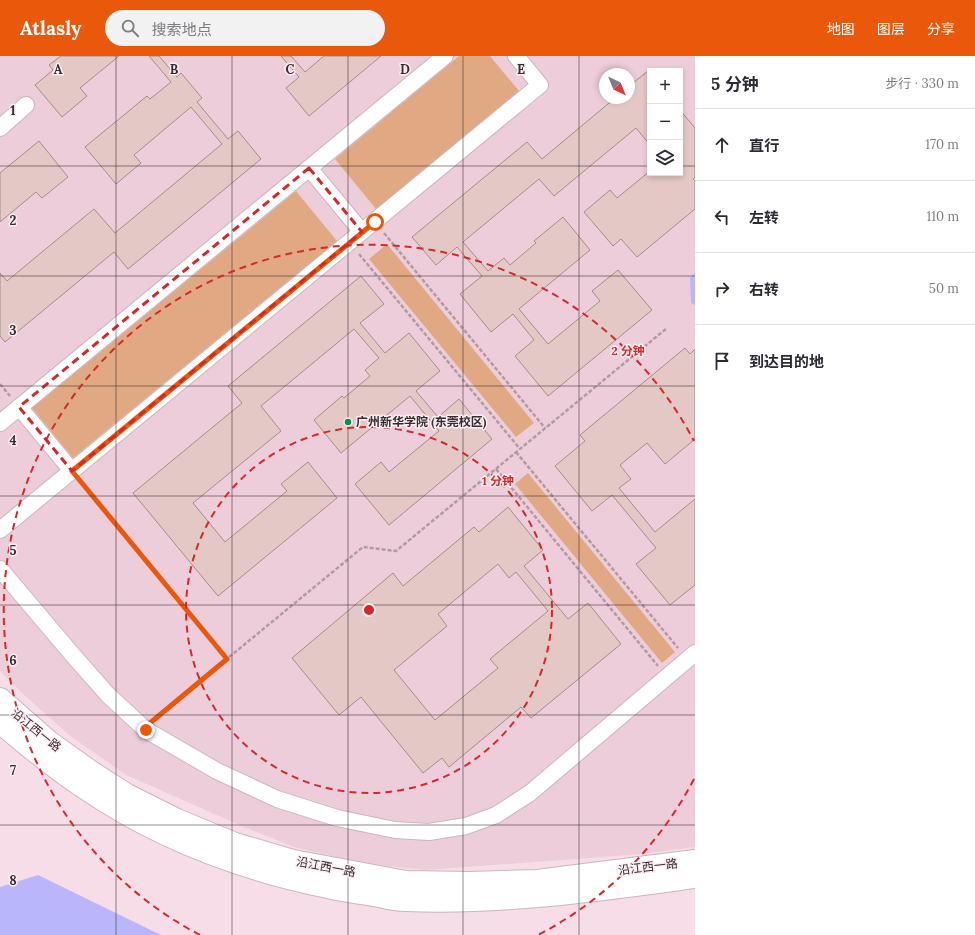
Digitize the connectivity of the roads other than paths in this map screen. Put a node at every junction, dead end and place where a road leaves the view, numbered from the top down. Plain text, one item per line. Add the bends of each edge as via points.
1 (445, 56) edge
2 (516, 56) edge
3 (26, 105) dead end
4 (0, 128) edge
5 (309, 168) junction
6 (362, 232) junction
7 (19, 407) junction
8 (0, 423) edge
9 (72, 471) junction
10 (0, 530) edge
11 (0, 569) edge
12 (691, 656) edge
13 (0, 699) edge
14 (0, 722) edge
15 (695, 861) edge
16 (695, 877) edge

1 - 5 street
2 - 6 street via 540,85
3 - 4 street
5 - 6 street
5 - 7 street
6 - 9 street
7 - 8 street
7 - 9 street
9 - 10 street
11 - 12 street via 97,683 144,728 217,771 277,799 337,818 395,830 429,832 466,826 496,815 530,792
13 - 15 street, 沿江西一路 via 49,742 127,795 177,820 235,844 293,861 406,882 470,883 537,880
14 - 16 street, 沿江西一路 via 39,755 120,811 181,842 231,862 289,879 403,900 472,901 540,897

